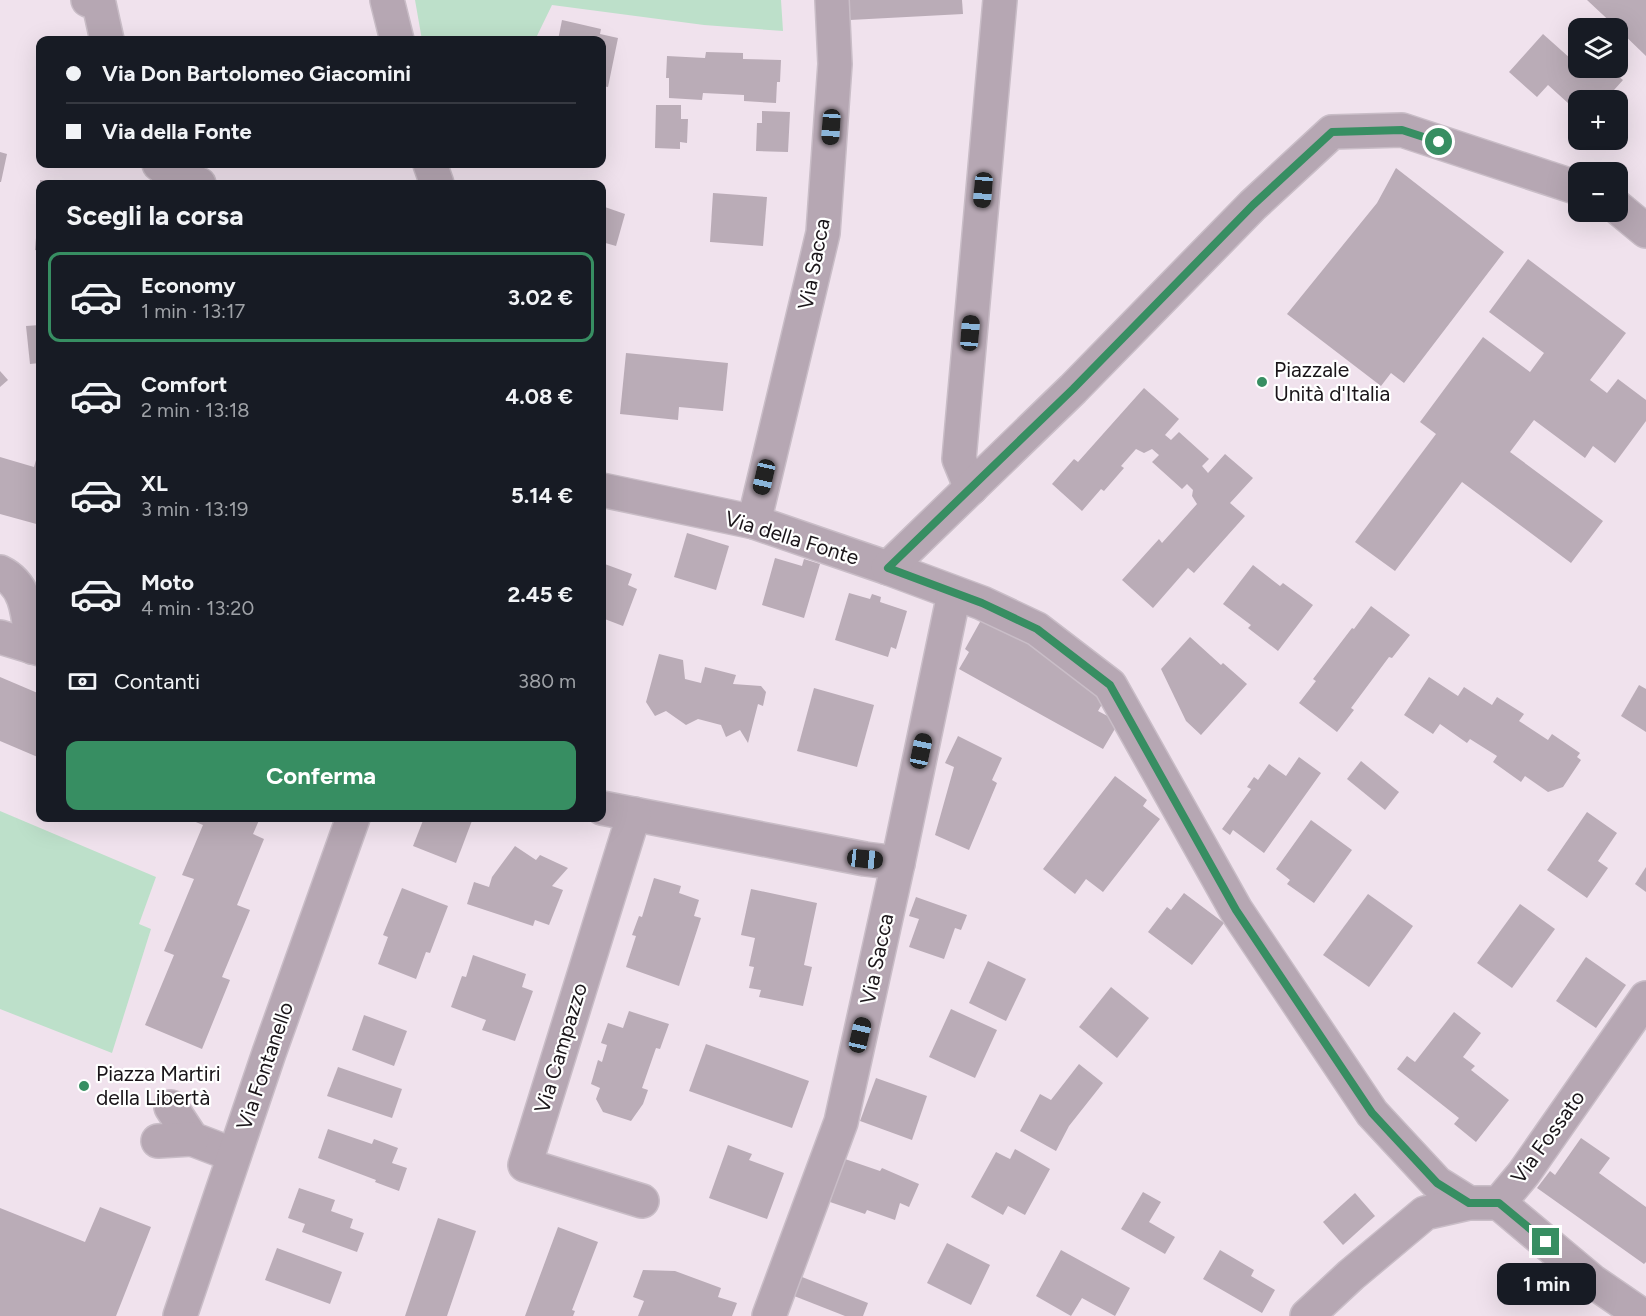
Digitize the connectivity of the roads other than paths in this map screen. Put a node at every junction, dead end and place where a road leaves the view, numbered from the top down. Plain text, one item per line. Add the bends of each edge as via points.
1 (88, 0) edge
2 (387, 0) edge
3 (832, 0) edge
4 (1000, 0) edge
5 (106, 36) edge
6 (396, 36) edge
7 (164, 168) edge
8 (190, 180) edge
9 (1568, 185) edge
10 (1628, 216) edge
11 (1646, 231) edge
12 (970, 488) junction
13 (606, 491) edge
14 (754, 522) junction
15 (888, 568) junction
16 (17, 578) edge
17 (954, 594) junction
18 (0, 637) edge
19 (36, 648) edge
20 (606, 808) edge
21 (634, 814) junction
22 (352, 822) edge
23 (898, 863) junction
24 (1646, 998) edge
25 (171, 1107) dead end
26 (192, 1139) junction
27 (158, 1141) dead end
28 (234, 1155) junction
29 (642, 1201) dead end
30 (1484, 1203) junction
31 (180, 1316) edge
32 (769, 1316) edge
33 (1307, 1316) edge
34 (1643, 1316) edge

1 - 5 street via 99,4
2 - 6 street
3 - 14 street, Via Sacca via 835,64 823,232
4 - 12 street via 959,459
7 - 8 street
9 - 12 street via 1402,130 1332,132 1253,205
10 - 11 street
12 - 15 street
13 - 14 street, Via della Fonte
14 - 15 street, Via della Fonte
15 - 17 street, Via della Fonte
16 - 19 street
17 - 23 street, Via Sacca
17 - 30 street, Via della Fonte via 1037,629 1110,685 1236,910 1372,1113 1437,1183
18 - 19 street
20 - 21 street
21 - 23 street
21 - 29 street, Via Campazzo via 525,1165
22 - 28 street, Via Fontanello
23 - 32 street, Via Sacca via 841,1122
24 - 30 street, Via Fossato via 1524,1173
25 - 26 street
26 - 27 street
26 - 28 street
28 - 31 street, Via Fontanello
30 - 33 street via 1425,1214
30 - 34 street, Via della Fonte

